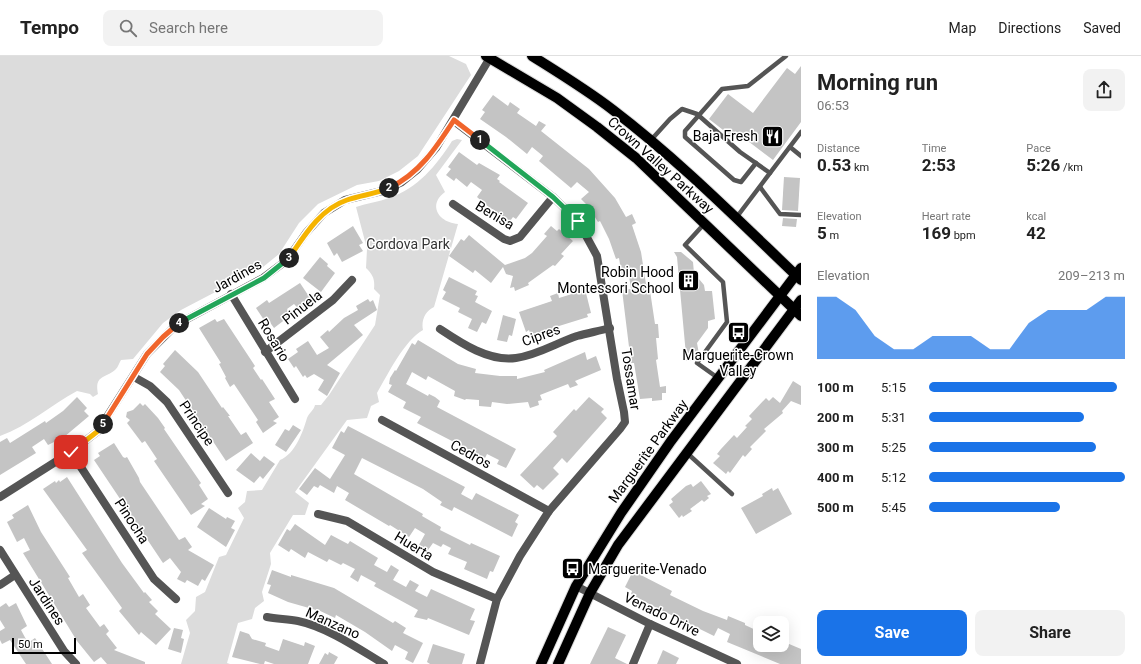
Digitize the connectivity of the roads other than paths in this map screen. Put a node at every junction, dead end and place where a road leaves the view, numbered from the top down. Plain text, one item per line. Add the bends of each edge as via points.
1 (532, 56) edge
2 (786, 56) edge
3 (489, 57) edge
4 (699, 116) junction
5 (454, 120) junction
6 (801, 132) edge
7 (651, 140) junction
8 (790, 147) junction
9 (801, 156) edge
10 (756, 163) junction
11 (770, 173) junction
12 (760, 187) junction
13 (553, 197) junction
14 (453, 204) dead end
15 (801, 215) edge
16 (736, 218) junction
17 (704, 224) junction
18 (799, 275) edge
19 (352, 280) dead end
20 (231, 294) junction
21 (781, 296) junction
22 (801, 300) edge
23 (798, 312) edge
24 (610, 328) junction
25 (440, 329) dead end
26 (265, 352) junction
27 (134, 377) junction
28 (718, 378) junction
29 (295, 399) dead end
30 (382, 420) dead end
31 (71, 452) junction
32 (686, 452) junction
33 (228, 492) dead end
34 (732, 494) dead end
35 (0, 497) edge
36 (549, 511) junction
37 (318, 514) dead end
38 (0, 550) edge
39 (14, 575) junction
40 (0, 585) edge
41 (576, 586) junction
42 (590, 593) junction
43 (176, 599) dead end
44 (497, 599) junction
45 (267, 617) dead end
46 (650, 624) junction
47 (76, 664) edge
48 (384, 664) edge
49 (480, 664) edge
50 (541, 664) edge
51 (558, 664) edge
52 (633, 664) edge
53 (737, 664) edge

1 - 7 main road, Crown Valley Parkway via 612,109
2 - 4 lane via 748,86 722,89
3 - 5 street, Jardines
3 - 17 main road, Crown Valley Parkway via 557,98 597,127 636,158
4 - 7 lane via 682,109
4 - 10 lane
4 - 10 lane via 685,131 685,137 734,180 741,182
5 - 13 street, Tossamar
5 - 20 street, Jardines via 436,148 417,170 402,182 382,191 345,200 324,213 287,260 264,278
6 - 8 lane
7 - 16 main road, Crown Valley Parkway
8 - 9 lane
8 - 11 lane
10 - 11 lane
11 - 12 lane
12 - 15 lane via 780,214
12 - 16 lane
13 - 14 street, Benisa via 520,236 510,241
13 - 24 street, Tossamar via 578,221 597,256
16 - 18 main road, Crown Valley Parkway
17 - 21 main road, Crown Valley Parkway
17 - 28 lane via 686,245 723,282 727,322 697,364
18 - 21 main road, Marguerite Parkway
19 - 26 street, Pinuela via 333,300
20 - 26 street, Rosario
20 - 27 street, Jardines via 176,325 147,354
21 - 23 main road, Crown Valley Parkway
21 - 28 main road, Marguerite Parkway
22 - 23 main road
23 - 32 main road
24 - 25 street, Cipres via 578,336 542,352 515,358 497,356 466,346
24 - 36 street, Tossamar via 625,422
26 - 29 street, Rosario
27 - 31 street, Jardines via 98,431
27 - 33 street, Principe via 150,386 167,402
28 - 41 main road, Marguerite Parkway via 621,513
30 - 36 street, Cedros
31 - 35 street, Jardines
31 - 43 street, Pinocha via 154,579
32 - 34 lane
32 - 42 main road via 618,545
36 - 44 street, Tossamar via 520,556
37 - 44 street, Huerta via 348,521 432,572
38 - 39 street, Jardines
39 - 40 street
39 - 47 street, Jardines via 64,651
41 - 42 street, Venado Drive
41 - 50 main road, Marguerite Parkway
42 - 46 street, Venado Drive
42 - 51 main road
44 - 49 street, Tossamar
45 - 48 street, Manzano via 311,625
46 - 52 street
46 - 53 street, Venado Drive

